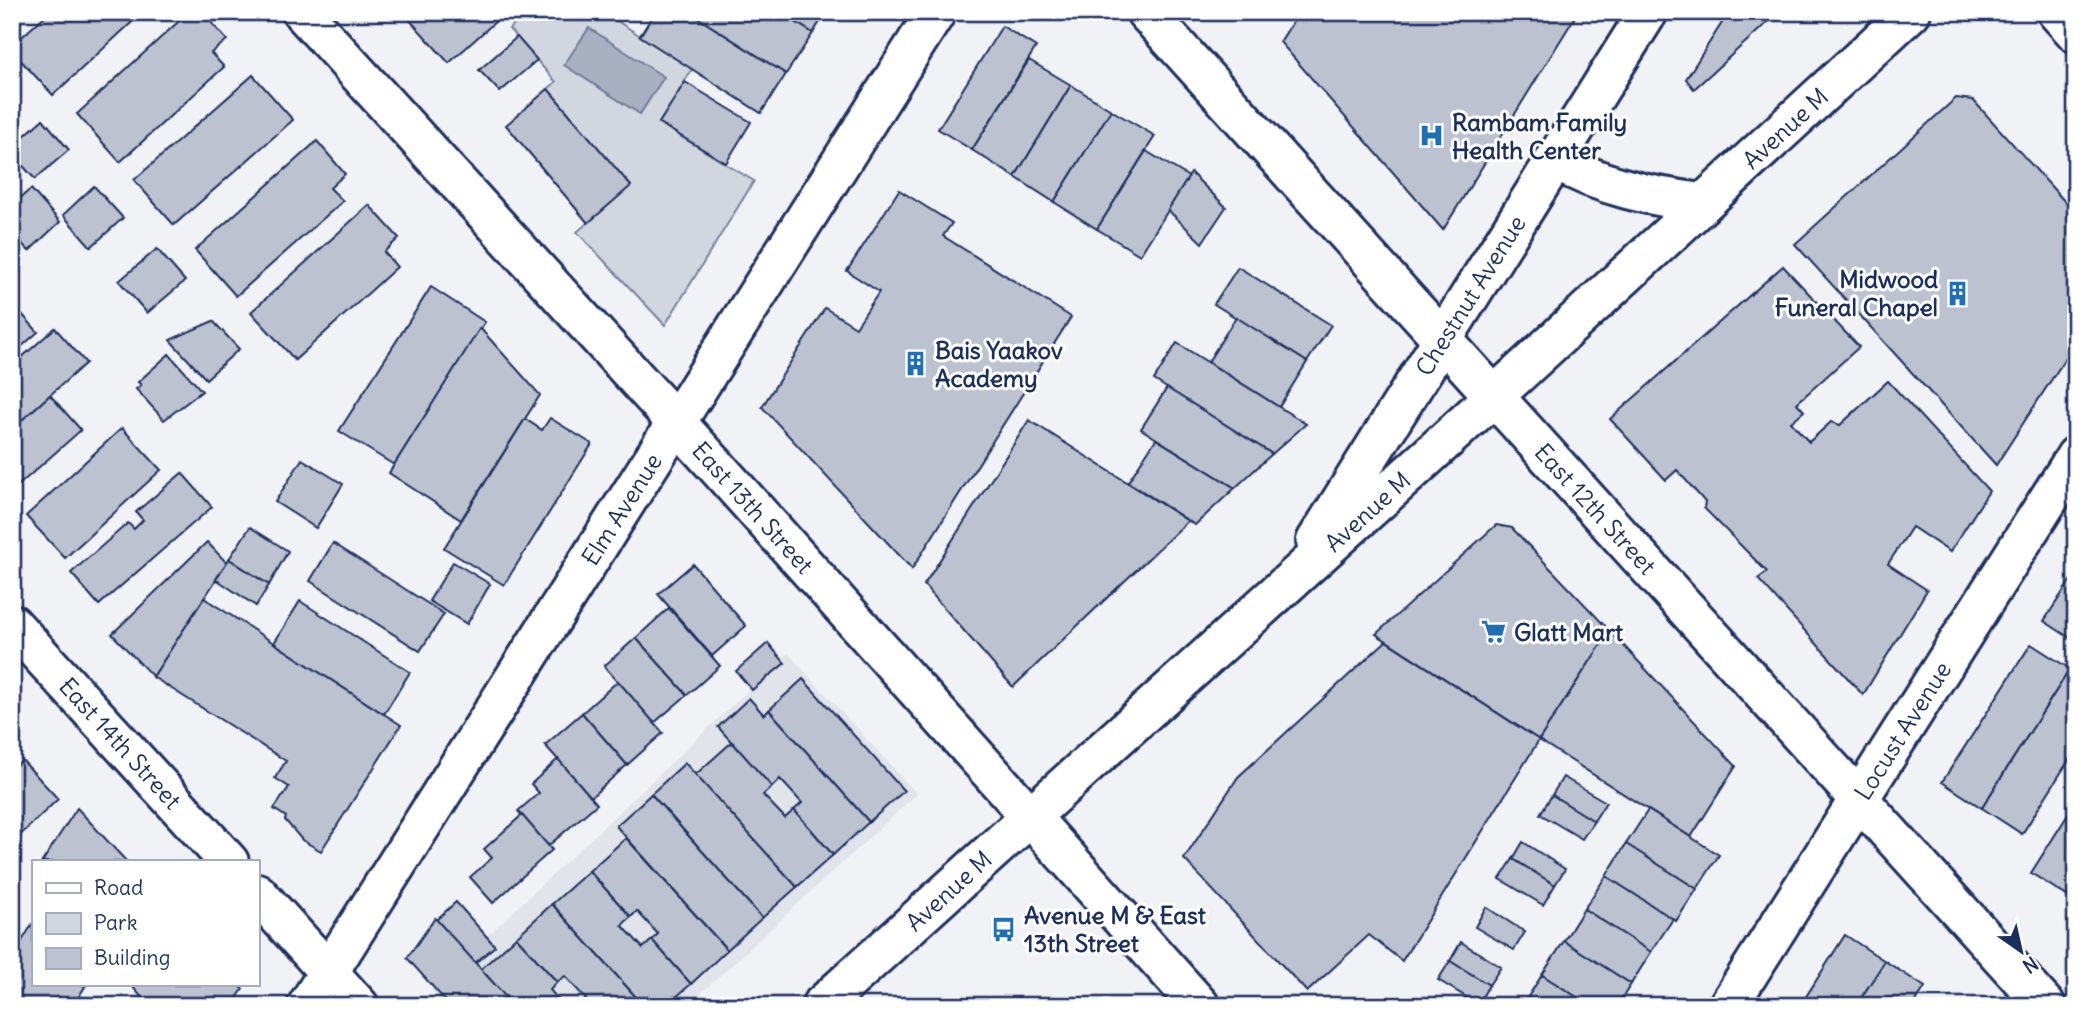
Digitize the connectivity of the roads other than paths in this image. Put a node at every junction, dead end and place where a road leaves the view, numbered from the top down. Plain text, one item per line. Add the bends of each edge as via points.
1 (302, 12) edge
2 (936, 12) edge
3 (1146, 12) edge
4 (1648, 12) edge
5 (1911, 12) edge
6 (2057, 12) edge
7 (2076, 33) edge
8 (1555, 160) junction
9 (1703, 204) junction
10 (1442, 339) junction
11 (1493, 397) junction
12 (676, 423) junction
13 (2076, 456) edge
14 (1293, 579) junction
15 (12, 624) edge
16 (1859, 799) junction
17 (1029, 817) junction
18 (227, 860) edge
19 (259, 895) edge
20 (328, 972) junction
21 (307, 1006) edge
22 (359, 1006) edge
23 (821, 1006) edge
24 (1200, 1006) edge
25 (1728, 1006) edge
26 (2046, 1006) edge

1 - 12 street, East 13th Street
2 - 12 street, Elm Avenue
3 - 10 street, East 12th Street
4 - 8 street, Chestnut Avenue
5 - 9 street, Avenue M
6 - 7 street
8 - 9 street via 1587,178 1642,195
8 - 10 street, Chestnut Avenue
9 - 11 street, Avenue M
10 - 11 street, East 12th Street
10 - 14 street, Chestnut Avenue
11 - 14 street, Avenue M
11 - 16 street, East 12th Street
12 - 17 street, East 13th Street
12 - 20 street, Elm Avenue
13 - 16 street, Locust Avenue
14 - 17 street, Avenue M
15 - 18 street, East 14th Street
16 - 25 street, Locust Avenue
16 - 26 street, East 12th Street
17 - 23 street, Avenue M
17 - 24 street, East 13th Street
19 - 20 street
20 - 21 street, Elm Avenue
20 - 22 street

